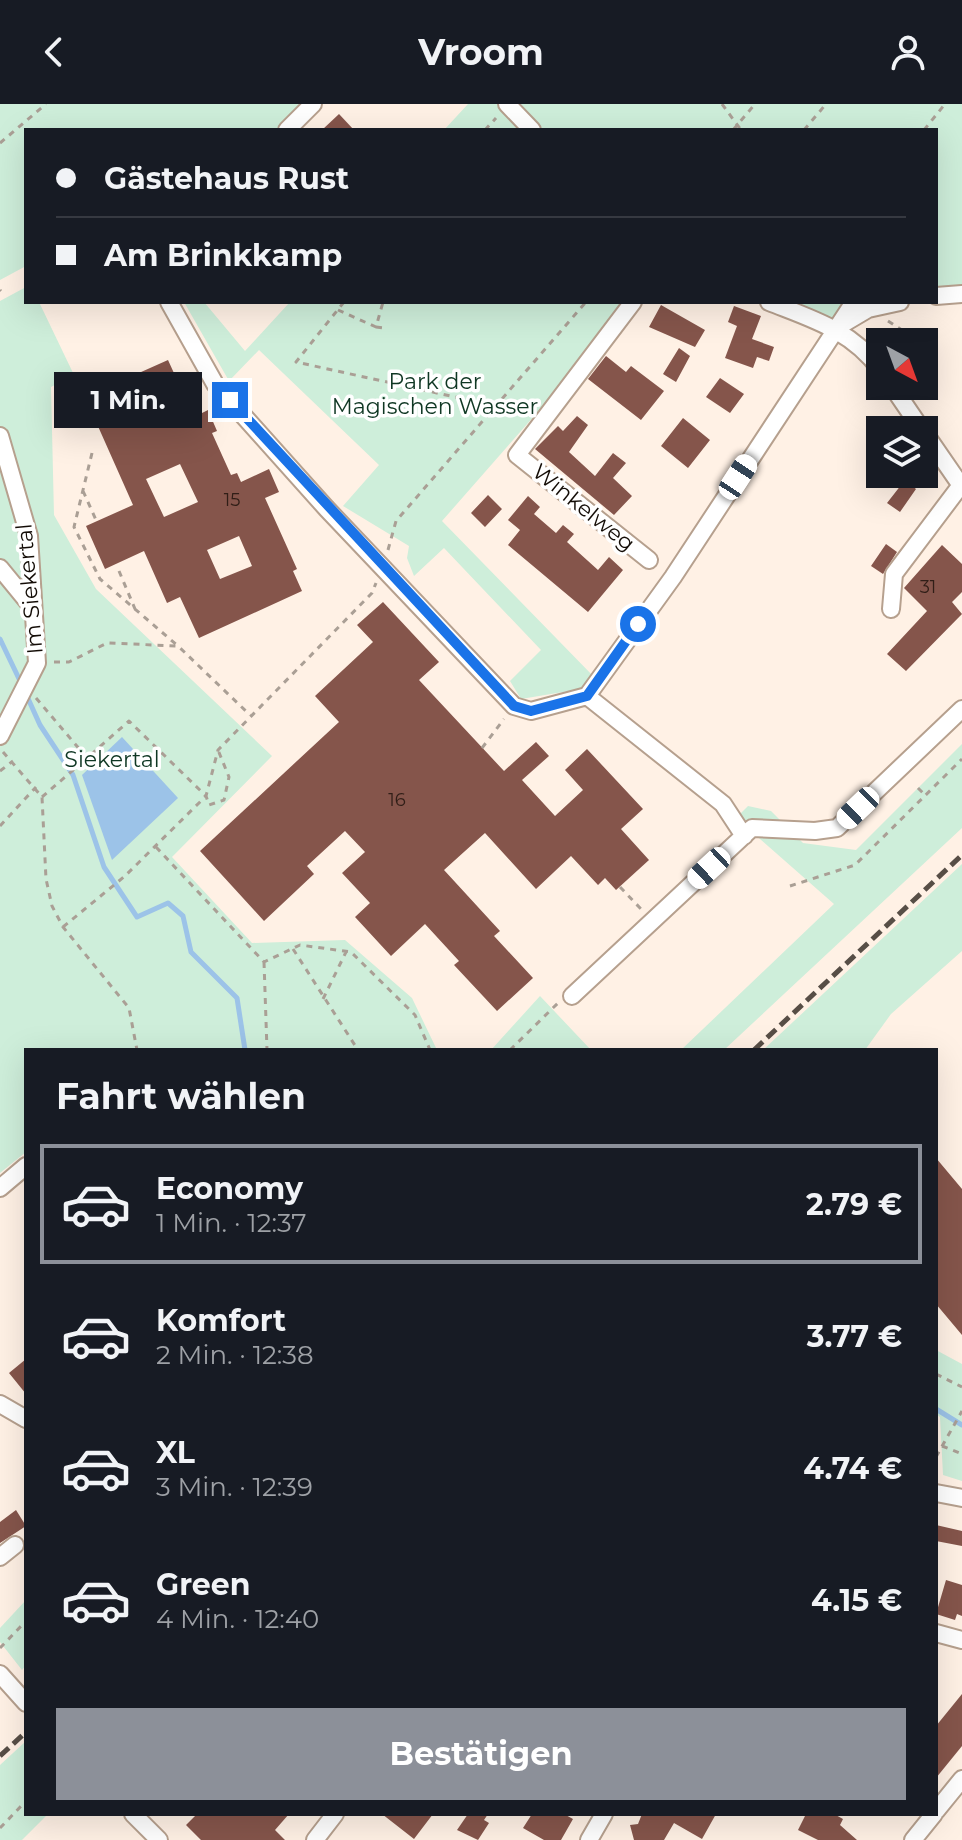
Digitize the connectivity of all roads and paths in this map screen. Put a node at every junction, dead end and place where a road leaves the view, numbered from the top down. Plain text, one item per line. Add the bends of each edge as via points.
1 (46, 104) edge
2 (313, 104) edge
3 (507, 104) edge
4 (722, 104) edge
5 (755, 104) edge
6 (826, 104) edge
7 (945, 104) edge
8 (738, 125) junction
9 (289, 128) edge
10 (530, 128) edge
11 (735, 128) edge
12 (740, 128) edge
13 (806, 128) edge
14 (926, 128) edge
15 (0, 143) edge
16 (962, 294) edge
17 (938, 296) edge
18 (170, 304) edge
19 (342, 304) edge
20 (382, 304) edge
21 (584, 304) edge
22 (631, 304) edge
23 (774, 304) edge
24 (853, 304) edge
25 (891, 304) edge
26 (338, 310) junction
27 (376, 327) junction
28 (385, 328) dead end
29 (837, 329) junction
30 (866, 353) edge
31 (496, 406) junction
32 (0, 436) edge
33 (92, 453) dead end
34 (938, 453) edge
35 (961, 486) edge
36 (83, 491) junction
37 (96, 520) dead end
38 (649, 560) dead end
39 (383, 567) junction
40 (0, 568) edge
41 (119, 571) dead end
42 (32, 607) junction
43 (891, 609) dead end
44 (137, 612) junction
45 (178, 646) junction
46 (37, 663) junction
47 (27, 688) junction
48 (587, 696) junction
49 (514, 706) junction
50 (962, 709) edge
51 (250, 715) junction
52 (0, 736) edge
53 (482, 748) dead end
54 (0, 750) edge
55 (218, 750) junction
56 (87, 758) junction
57 (962, 759) edge
58 (13, 761) junction
59 (0, 771) edge
60 (36, 787) junction
61 (918, 788) dead end
62 (925, 795) junction
63 (206, 796) junction
64 (42, 797) junction
65 (0, 826) edge
66 (744, 836) junction
67 (156, 847) junction
68 (790, 886) dead end
69 (620, 887) dead end
70 (647, 915) dead end
71 (63, 927) junction
72 (293, 948) junction
73 (346, 951) junction
74 (264, 962) junction
75 (572, 996) dead end
76 (323, 999) junction
77 (137, 1048) edge
78 (267, 1048) edge
79 (357, 1048) edge
80 (429, 1048) edge
81 (24, 1168) edge
82 (0, 1188) edge
83 (938, 1375) edge
84 (962, 1387) edge
85 (0, 1404) edge
86 (962, 1411) edge
87 (24, 1418) edge
88 (942, 1446) junction
89 (938, 1453) edge
90 (962, 1454) edge
91 (938, 1493) edge
92 (962, 1498) edge
93 (15, 1545) dead end
94 (0, 1557) edge
95 (24, 1623) edge
96 (938, 1634) edge
97 (962, 1640) edge
98 (0, 1648) edge
99 (4, 1678) edge
100 (24, 1701) edge
101 (962, 1779) edge
102 (24, 1803) edge
103 (938, 1808) edge
104 (135, 1816) edge
105 (333, 1816) edge
106 (603, 1816) edge
107 (932, 1816) edge
108 (0, 1828) edge
109 (159, 1840) edge
110 (315, 1840) edge
111 (589, 1840) edge
112 (913, 1840) edge

1 - 15 path
2 - 9 street
3 - 10 street
4 - 8 path
5 - 8 path
6 - 13 path
7 - 14 path
8 - 11 path
8 - 12 path
16 - 17 street
18 - 39 street via 215,384
19 - 26 path
20 - 27 path
21 - 31 path
22 - 38 street, Winkelweg via 517,455
23 - 29 street
24 - 29 street
25 - 29 street via 868,309
26 - 27 path
26 - 31 path via 296,362
27 - 28 path
29 - 30 street
29 - 48 street via 673,577
31 - 39 path via 396,521
32 - 42 street, Im Siekertal via 29,536
33 - 36 path
34 - 35 street
35 - 43 street via 894,574
36 - 37 path
36 - 44 path via 74,527 100,579
39 - 49 street
39 - 51 path via 372,593
40 - 42 street
41 - 44 path
42 - 46 street, Im Siekertal
44 - 45 path
45 - 46 path via 107,643 69,662
45 - 51 path
46 - 47 street, Im Siekertal
47 - 52 street, Im Siekertal
47 - 56 path
48 - 49 street via 531,711
48 - 66 street via 723,804
49 - 53 path
50 - 66 street via 837,828 752,828
51 - 55 path
54 - 58 path
55 - 63 path
55 - 63 path via 229,777 224,800 209,805
56 - 63 path via 129,721
56 - 64 path
57 - 62 path
58 - 59 path
58 - 60 path
60 - 64 path
60 - 65 path
61 - 62 path
62 - 68 path via 855,865
63 - 67 path
64 - 71 path via 46,879
66 - 75 street
67 - 71 path
67 - 74 path
69 - 70 path
71 - 77 path via 129,1008
72 - 73 path
72 - 74 path
72 - 76 path
73 - 76 path
73 - 80 path via 415,1015
74 - 78 path
76 - 79 path
81 - 82 street
83 - 84 path
85 - 87 street
86 - 88 path
88 - 89 path
88 - 90 path
91 - 92 street
93 - 94 street
95 - 98 path
96 - 97 street
99 - 100 street
101 - 103 street
102 - 108 path
104 - 109 street
105 - 110 street
106 - 111 street
107 - 112 street

